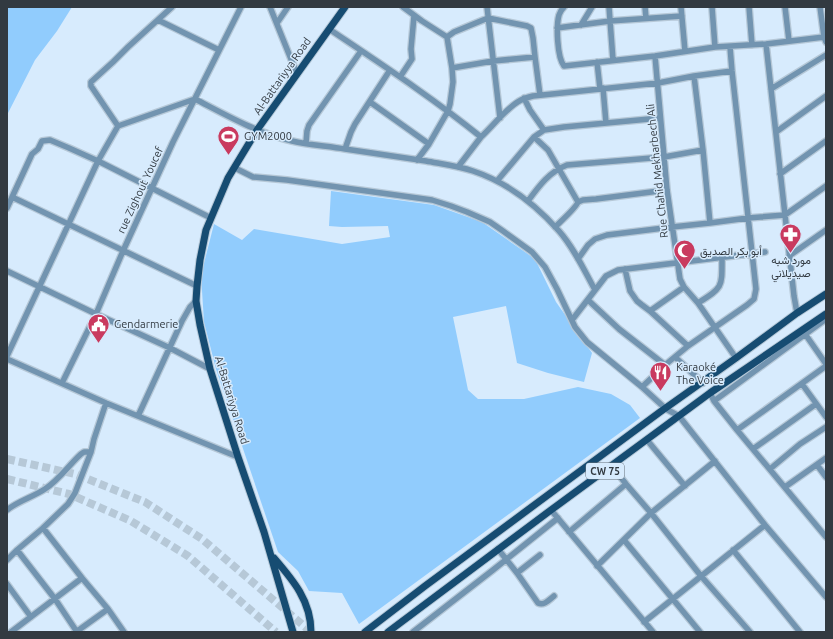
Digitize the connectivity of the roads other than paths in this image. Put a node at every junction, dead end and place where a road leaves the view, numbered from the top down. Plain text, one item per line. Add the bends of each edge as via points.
1 (172, 7) edge
2 (241, 7) edge
3 (270, 7) edge
4 (288, 7) edge
5 (345, 7) edge
6 (403, 7) edge
7 (487, 7) edge
8 (564, 7) edge
9 (592, 7) edge
10 (609, 7) edge
11 (645, 7) edge
12 (682, 7) edge
13 (712, 7) edge
14 (749, 7) edge
15 (785, 7) edge
16 (820, 7) edge
17 (414, 16) junction
18 (682, 16) junction
19 (488, 18) junction
20 (646, 18) junction
21 (158, 20) junction
22 (610, 21) junction
23 (276, 23) junction
24 (581, 24) junction
25 (556, 28) junction
26 (329, 29) junction
27 (447, 37) junction
28 (825, 40) edge
29 (789, 41) junction
30 (766, 44) junction
31 (752, 45) junction
32 (715, 47) junction
33 (730, 47) junction
34 (219, 50) junction
35 (361, 51) junction
36 (685, 52) junction
37 (826, 55) edge
38 (655, 56) junction
39 (535, 57) junction
40 (613, 60) junction
41 (493, 61) junction
42 (597, 62) junction
43 (452, 68) junction
44 (390, 70) junction
45 (732, 71) junction
46 (297, 74) junction
47 (694, 76) junction
48 (400, 77) junction
49 (658, 83) junction
50 (602, 88) junction
51 (771, 89) junction
52 (540, 95) junction
53 (826, 96) edge
54 (524, 98) junction
55 (195, 99) junction
56 (370, 102) junction
57 (448, 111) junction
58 (500, 118) junction
59 (660, 118) junction
60 (606, 123) junction
61 (118, 126) junction
62 (257, 130) junction
63 (544, 130) junction
64 (776, 132) junction
65 (481, 137) junction
66 (534, 137) junction
67 (826, 141) edge
68 (306, 143) junction
69 (428, 144) junction
70 (345, 149) junction
71 (703, 150) junction
72 (664, 157) junction
73 (417, 160) junction
74 (98, 161) junction
75 (458, 167) junction
76 (235, 168) junction
77 (558, 168) junction
78 (780, 174) junction
79 (497, 181) junction
80 (826, 186) edge
81 (152, 188) junction
82 (667, 190) junction
83 (12, 197) junction
84 (528, 201) junction
85 (578, 202) junction
86 (7, 208) edge
87 (785, 215) junction
88 (211, 218) junction
89 (748, 218) junction
90 (710, 223) junction
91 (69, 224) junction
92 (672, 226) junction
93 (555, 227) junction
94 (826, 230) edge
95 (123, 251) junction
96 (765, 252) dead end
97 (752, 254) junction
98 (789, 256) junction
99 (722, 258) junction
100 (578, 259) junction
101 (678, 263) junction
102 (625, 269) junction
103 (7, 271) edge
104 (197, 286) junction
105 (39, 287) junction
106 (684, 287) junction
107 (595, 290) junction
108 (826, 294) edge
109 (588, 300) junction
110 (196, 301) junction
111 (698, 303) junction
112 (650, 311) junction
113 (96, 314) junction
114 (797, 314) junction
115 (826, 314) edge
116 (826, 319) edge
117 (572, 320) junction
118 (714, 327) junction
119 (804, 332) junction
120 (688, 346) junction
121 (170, 348) junction
122 (7, 356) edge
123 (675, 357) junction
124 (736, 358) junction
125 (7, 359) edge
126 (665, 365) junction
127 (826, 365) edge
128 (210, 369) junction
129 (703, 382) junction
130 (62, 383) junction
131 (802, 384) junction
132 (642, 386) junction
133 (710, 393) junction
134 (714, 401) junction
135 (106, 402) junction
136 (816, 404) junction
137 (666, 409) junction
138 (138, 416) junction
139 (679, 416) junction
140 (826, 417) edge
141 (826, 427) edge
142 (737, 430) junction
143 (647, 440) junction
144 (753, 449) junction
145 (91, 452) junction
146 (238, 457) junction
147 (826, 458) edge
148 (715, 461) junction
149 (817, 465) junction
150 (612, 466) junction
151 (770, 469) junction
152 (826, 477) edge
153 (626, 484) junction
154 (685, 486) junction
155 (785, 487) junction
156 (7, 510) edge
157 (551, 510) junction
158 (652, 513) junction
159 (558, 518) junction
160 (764, 525) junction
161 (43, 528) junction
162 (569, 532) junction
163 (826, 537) edge
164 (624, 540) junction
165 (498, 549) junction
166 (17, 550) junction
167 (733, 550) junction
168 (271, 554) junction
169 (540, 556) dead end
170 (506, 559) junction
171 (7, 560) edge
172 (597, 566) junction
173 (517, 573) junction
174 (701, 576) junction
175 (82, 578) junction
176 (7, 584) edge
177 (825, 595) edge
178 (554, 596) dead end
179 (673, 599) junction
180 (55, 600) junction
181 (108, 609) junction
182 (31, 617) junction
183 (644, 622) junction
184 (20, 629) edge
185 (11, 632) edge
186 (77, 632) edge
187 (124, 632) edge
188 (293, 632) edge
189 (311, 632) edge
190 (365, 632) edge
191 (388, 632) edge
192 (413, 632) edge
193 (653, 632) edge
194 (700, 632) edge
195 (750, 632) edge
196 (800, 632) edge

1 - 21 street
2 - 34 street, rue Zighout Youcef
3 - 23 street
4 - 23 street
5 - 26 main road, Al-Battariyya Road
6 - 17 street
7 - 19 street
8 - 25 street
9 - 24 street
10 - 22 street
11 - 20 street
12 - 18 street
13 - 32 street
14 - 31 street
15 - 29 street
16 - 28 street
17 - 27 street
17 - 48 street via 412,59
18 - 20 street
18 - 36 street
19 - 27 street
19 - 39 street via 531,28
19 - 41 street
20 - 22 street
21 - 34 street
21 - 61 street via 91,82 91,86
22 - 24 street
22 - 40 street
23 - 46 street
24 - 25 street
25 - 42 street via 559,55 564,66
26 - 35 street
26 - 46 main road, Al-Battariyya Road
27 - 43 street
28 - 29 street
29 - 30 street
30 - 31 street
30 - 51 street
31 - 33 street
32 - 33 street
32 - 36 street
33 - 45 street
34 - 55 street, rue Zighout Youcef
35 - 44 street
35 - 68 street via 312,120 307,130
36 - 38 street
37 - 51 street
38 - 40 street
38 - 49 street, Rue Chahid Mekharbech Ali
39 - 41 street
39 - 52 street
40 - 42 street
41 - 43 street
41 - 58 street
42 - 50 street
43 - 57 street
44 - 48 street
44 - 56 street
45 - 47 street
45 - 89 street
46 - 62 main road, Al-Battariyya Road
47 - 49 street
47 - 71 street
48 - 57 street
49 - 50 street
49 - 59 street, Rue Chahid Mekharbech Ali
50 - 52 street
50 - 60 street
51 - 64 street
52 - 54 street
53 - 64 street
54 - 58 street
54 - 63 street
55 - 61 street
55 - 62 street
55 - 81 street, rue Zighout Youcef
56 - 69 street
56 - 70 street via 353,128
57 - 65 street
57 - 69 street
58 - 65 street
59 - 60 street
59 - 72 street, Rue Chahid Mekharbech Ali
60 - 63 street
61 - 74 street
62 - 68 street via 279,138
62 - 76 main road, Al-Battariyya Road
63 - 66 street
64 - 78 street
65 - 75 street
66 - 77 street via 548,150
66 - 79 street
67 - 78 street
68 - 70 street
69 - 73 street
70 - 73 street
71 - 72 street
71 - 90 street
72 - 77 street via 567,165
72 - 82 street, Rue Chahid Mekharbech Ali
73 - 75 street
74 - 81 street
74 - 83 street via 50,140 42,141 32,154
74 - 91 street
75 - 79 street via 473,170
76 - 88 main road, Al-Battariyya Road
76 - 117 street via 253,177 432,200 468,212 490,222 532,252 545,267
77 - 84 street
77 - 85 street
78 - 87 street
79 - 84 street
80 - 87 street
81 - 88 street
81 - 95 street, rue Zighout Youcef
82 - 85 street
82 - 92 street, Rue Chahid Mekharbech Ali
83 - 86 street
83 - 91 street
84 - 93 street
85 - 93 street
87 - 89 street
87 - 98 street
88 - 104 main road, Al-Battariyya Road via 206,230
89 - 90 street
89 - 97 street
90 - 92 street
91 - 95 street
91 - 105 street
92 - 100 street via 595,239 588,244
92 - 101 street, Rue Chahid Mekharbech Ali
93 - 100 street
94 - 98 street
95 - 104 street
95 - 113 street, rue Zighout Youcef
96 - 97 street
97 - 99 street
97 - 118 street via 756,289 754,299
98 - 114 street
99 - 101 street
99 - 111 street via 722,280 718,289
100 - 107 street
101 - 102 street
101 - 106 street, Rue Chahid Mekharbech Ali
102 - 107 street via 606,276
102 - 112 street via 630,291
103 - 105 street
104 - 110 main road, Al-Battariyya Road
105 - 113 street
105 - 122 street
106 - 111 street, Rue Chahid Mekharbech Ali
106 - 112 street
107 - 109 street
108 - 114 main road
109 - 117 street
109 - 126 street via 619,329
110 - 121 street via 190,307
110 - 128 main road, Al-Battariyya Road
111 - 118 street, Rue Chahid Mekharbech Ali
112 - 120 street
113 - 121 street
113 - 130 street, rue Zighout Youcef
114 - 124 main road
115 - 119 main road, CW 75
116 - 119 street
117 - 132 street via 586,342
118 - 120 street
118 - 124 street, Rue Chahid Mekharbech Ali
119 - 127 street
119 - 133 main road, CW 75
119 - 134 street
120 - 123 street
121 - 128 street
121 - 138 street
123 - 126 street
123 - 129 street
124 - 129 main road
125 - 130 street
126 - 132 street
127 - 131 street
128 - 146 main road, Al-Battariyya Road
129 - 137 main road
130 - 135 street
131 - 136 street
131 - 142 street
132 - 137 street
133 - 134 street
133 - 139 main road, CW 75
134 - 142 street
135 - 138 street
135 - 145 street
136 - 140 street
136 - 144 street
137 - 139 street
137 - 190 main road
138 - 146 street
139 - 143 main road, CW 75
139 - 148 street
141 - 151 street
142 - 144 street
143 - 150 main road, CW 75
143 - 154 street
144 - 151 street
145 - 156 street via 80,454 52,484
145 - 161 street via 75,493 68,504
146 - 168 main road, Al-Battariyya Road
147 - 149 street
148 - 154 street
148 - 160 street
149 - 152 street
149 - 155 street
150 - 153 street
150 - 157 main road, CW 75
151 - 155 street
153 - 158 street
153 - 162 street
154 - 158 street
155 - 163 street
157 - 159 street
157 - 165 main road, CW 75
158 - 164 street
158 - 174 street
159 - 162 street
159 - 170 street
160 - 167 street
160 - 177 street
161 - 166 street
161 - 175 street
162 - 172 street
164 - 172 street
164 - 179 street
165 - 170 street
165 - 191 main road, CW 75
166 - 171 street
166 - 180 street
167 - 174 street
167 - 196 street
168 - 188 main road, Al-Battariyya Road
168 - 189 main road via 301,594 310,617
169 - 173 street
170 - 173 street
170 - 192 street
172 - 183 street
173 - 178 street via 540,604 546,603
174 - 179 street
174 - 195 street
175 - 180 street
175 - 181 street
176 - 182 street
179 - 183 street
179 - 194 street
180 - 182 street
180 - 186 street
181 - 186 street
181 - 187 street
182 - 184 street
183 - 193 street
184 - 185 street

